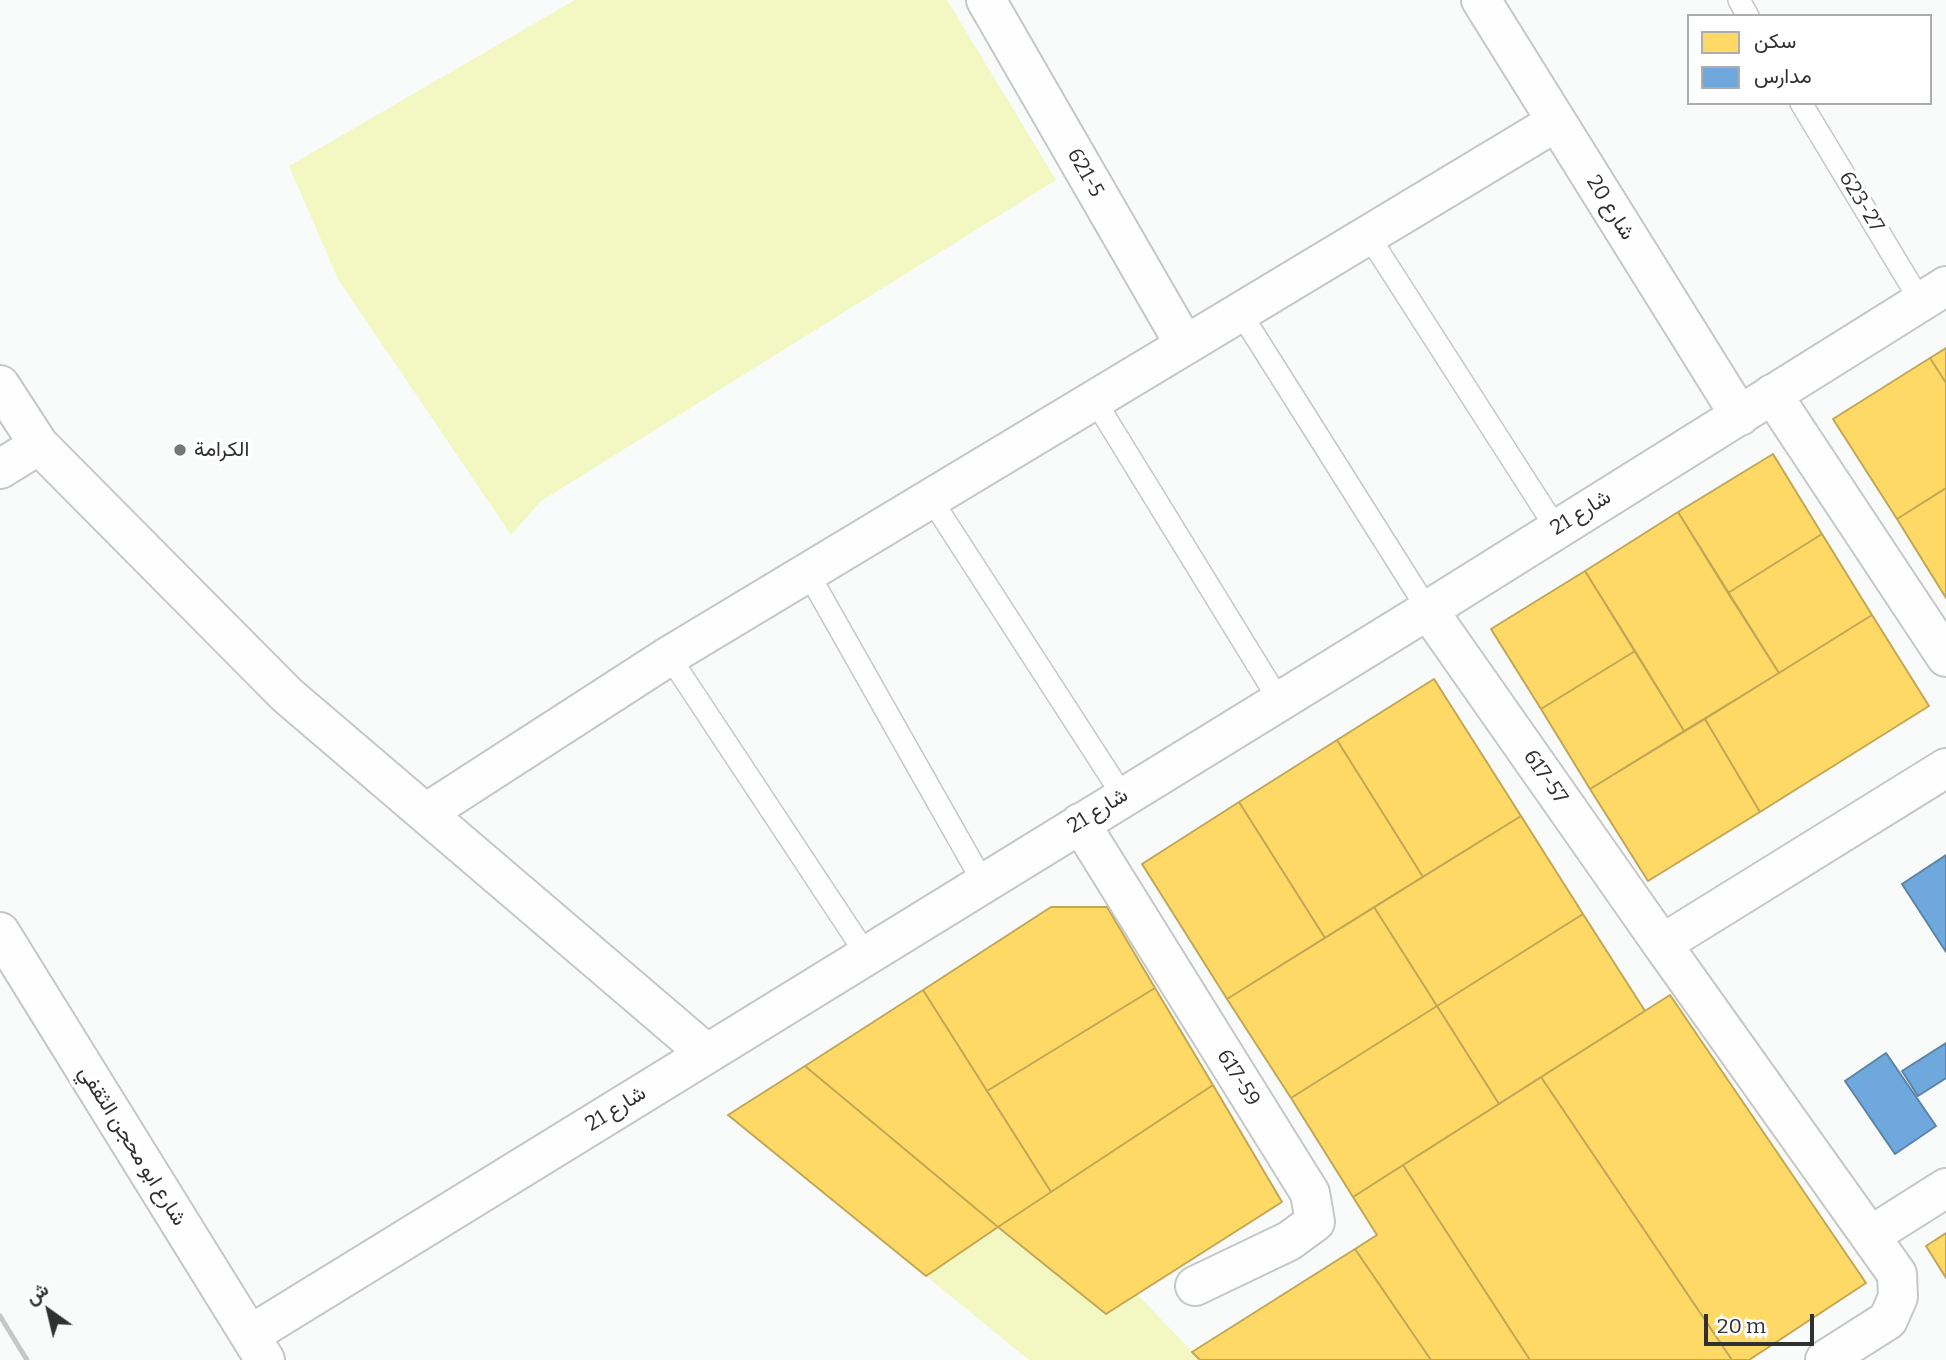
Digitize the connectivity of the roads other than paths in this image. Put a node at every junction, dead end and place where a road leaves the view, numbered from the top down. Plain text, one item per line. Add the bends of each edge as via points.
1 (986, 0) edge
2 (1481, 0) edge
3 (1802, 105) edge
4 (1556, 122) junction
5 (1368, 235) junction
6 (1933, 294) edge
7 (1240, 312) junction
8 (1185, 345) junction
9 (0, 385) edge
10 (1772, 394) junction
11 (1094, 399) junction
12 (1740, 416) junction
13 (39, 445) junction
14 (0, 469) edge
15 (931, 499) junction
16 (1556, 528) junction
17 (807, 573) junction
18 (1427, 610) junction
19 (669, 656) junction
20 (1946, 657) edge
21 (1279, 700) junction
22 (1946, 768) edge
23 (1123, 796) junction
24 (426, 813) junction
25 (1080, 823) junction
26 (984, 882) junction
27 (0, 932) edge
28 (1662, 944) junction
29 (866, 954) junction
30 (706, 1053) junction
31 (1946, 1188) edge
32 (1870, 1236) junction
33 (1195, 1286) dead end
34 (257, 1348) edge
35 (1825, 1360) edge

1 - 8 street, 621-5
2 - 4 street, شارع 20
3 - 6 lane, 623-27
4 - 5 street
4 - 12 street, شارع 20
5 - 7 street
5 - 16 lane
6 - 10 street, شارع 21
7 - 8 street
7 - 18 lane
8 - 11 street
9 - 13 street
10 - 12 street, شارع 21
10 - 20 street
11 - 15 street
11 - 21 lane
12 - 16 street, شارع 21
13 - 14 street
13 - 24 street via 287,695
15 - 17 street
15 - 23 lane
16 - 18 street, شارع 21
17 - 19 street
17 - 26 lane
18 - 21 street, شارع 21
18 - 28 street, 617-57
19 - 24 street
19 - 29 lane
21 - 23 street, شارع 21
22 - 28 street
23 - 25 street, شارع 21
24 - 30 street
25 - 26 street, شارع 21
25 - 33 street, 617-59 via 1310,1193 1315,1222 1289,1241
26 - 29 street, شارع 21
27 - 34 street, شارع ابو محجن الثقفي
28 - 32 street, 617-57
29 - 30 street, شارع 21
30 - 34 street, شارع 21
31 - 32 street
32 - 35 street, 617-57 via 1897,1274 1898,1297 1888,1320

